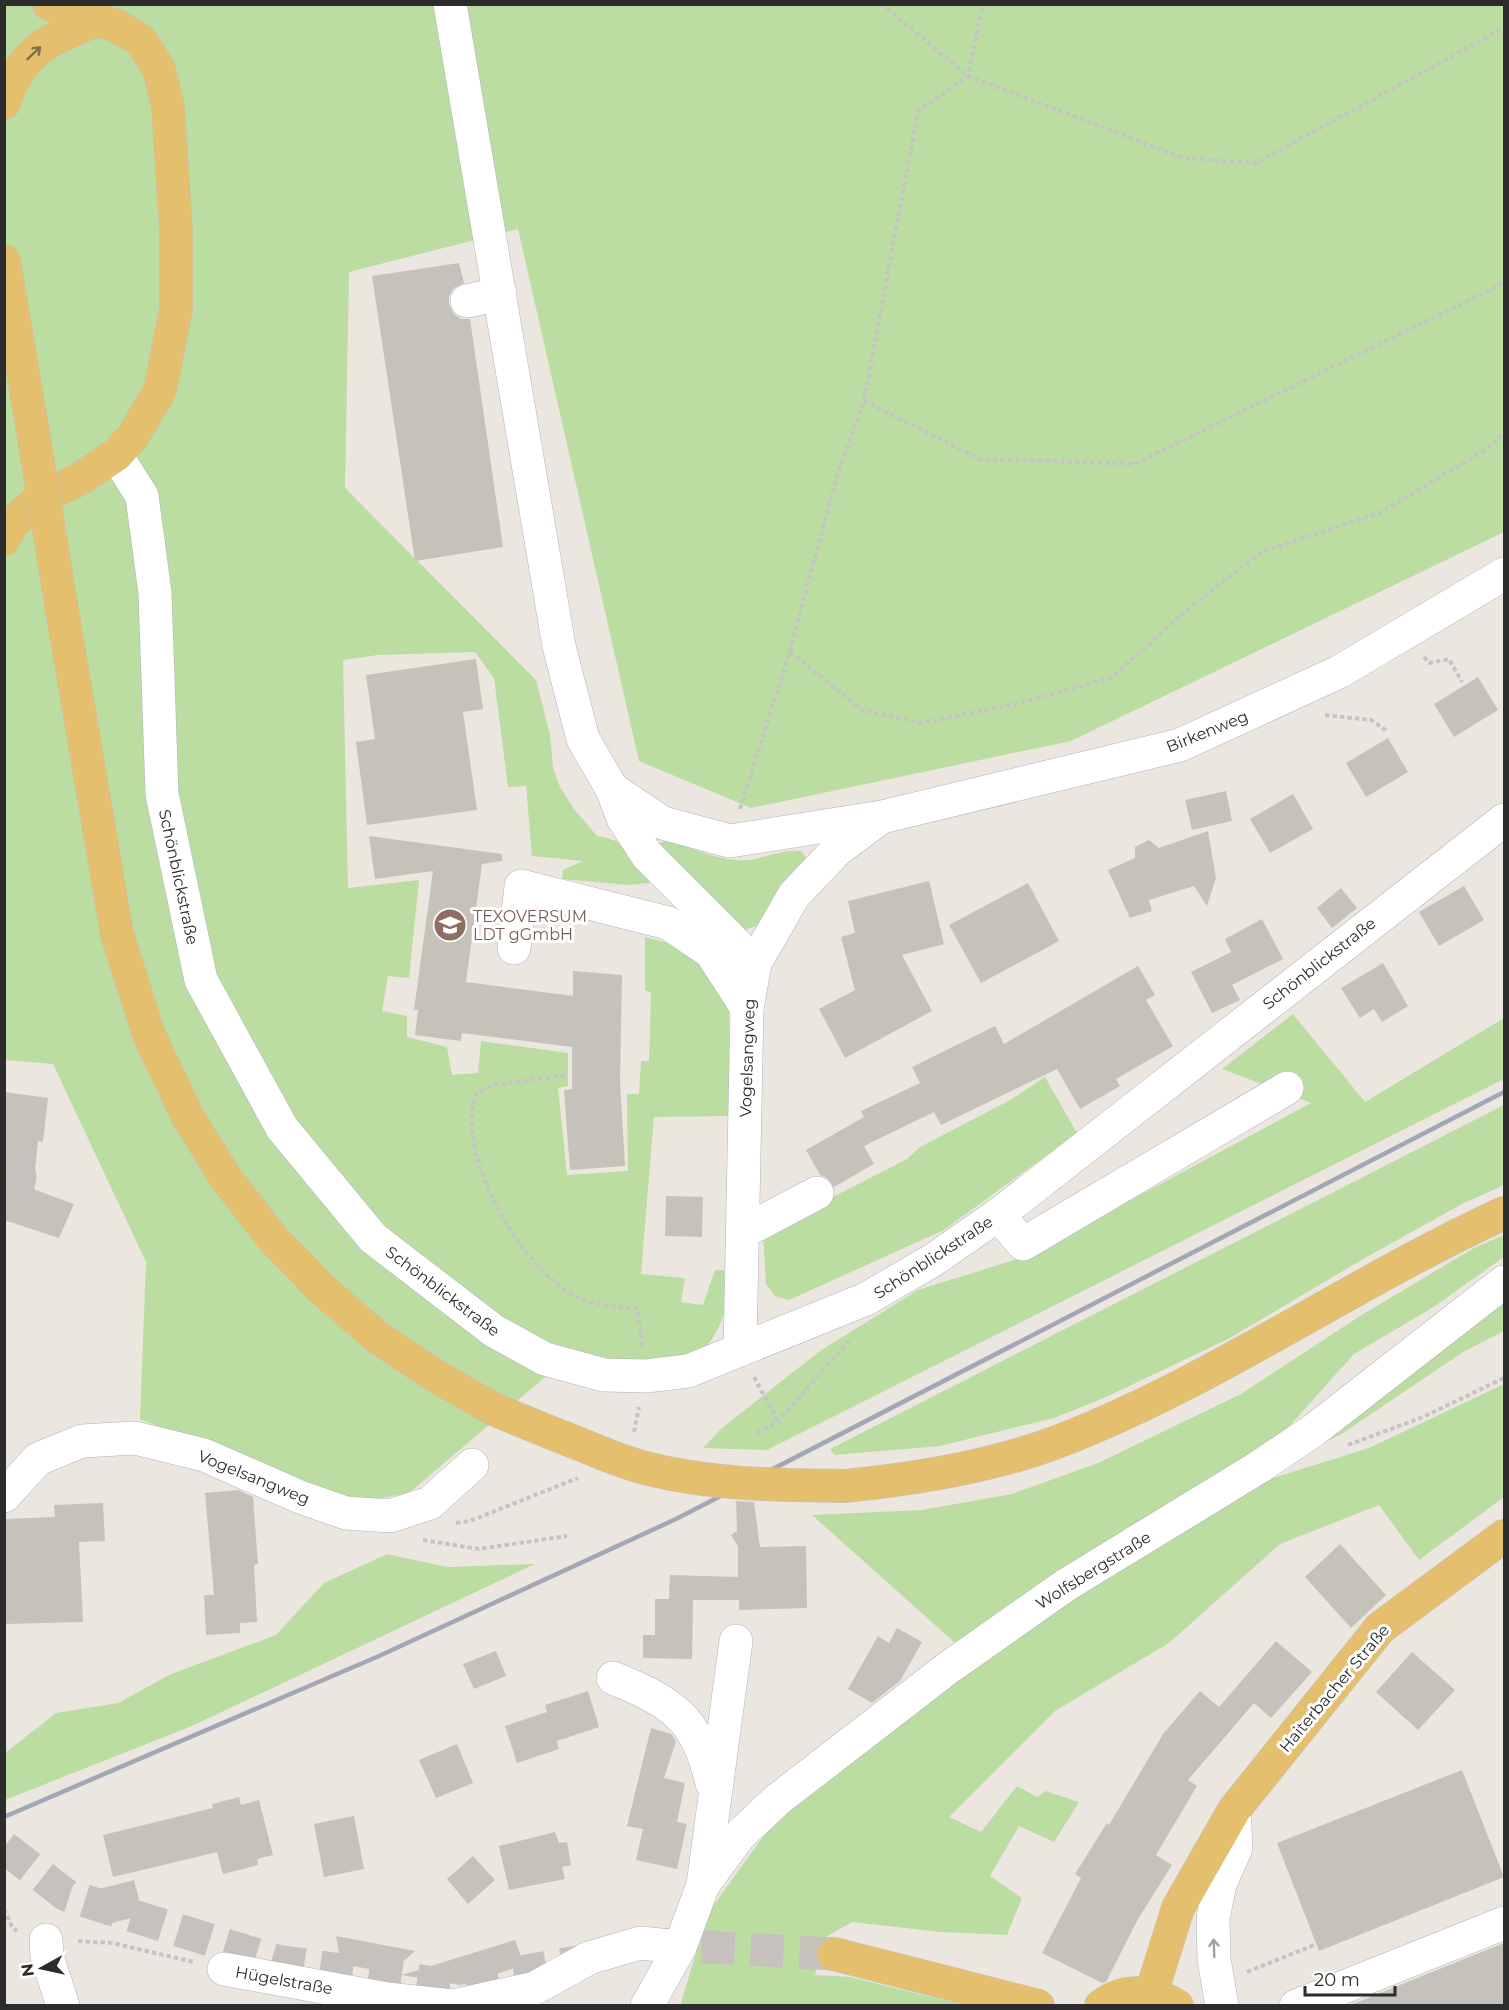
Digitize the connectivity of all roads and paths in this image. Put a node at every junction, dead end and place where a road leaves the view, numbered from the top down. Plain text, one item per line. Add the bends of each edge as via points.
1 (49, 4) edge
2 (450, 4) edge
3 (881, 4) edge
4 (983, 4) edge
5 (95, 21) junction
6 (1504, 28) edge
7 (968, 75) junction
8 (4, 103) edge
9 (4, 261) edge
10 (1504, 283) edge
11 (500, 294) junction
12 (467, 301) dead end
13 (864, 401) junction
14 (1504, 434) edge
15 (116, 455) junction
16 (7, 520) edge
17 (1504, 574) edge
18 (1403, 634) junction
19 (789, 652) junction
20 (1462, 682) dead end
21 (1295, 693) junction
22 (1387, 730) dead end
23 (612, 789) junction
24 (882, 817) junction
25 (1504, 820) edge
26 (729, 841) junction
27 (514, 948) dead end
28 (755, 963) junction
29 (747, 1008) junction
30 (1287, 1088) dead end
31 (817, 1193) dead end
32 (1504, 1213) edge
33 (998, 1215) junction
34 (742, 1232) junction
35 (1504, 1282) edge
36 (866, 1299) junction
37 (740, 1350) junction
38 (1504, 1378) edge
39 (778, 1421) junction
40 (757, 1433) dead end
41 (1339, 1449) dead end
42 (472, 1465) dead end
43 (4, 1496) edge
44 (567, 1536) dead end
45 (1504, 1536) edge
46 (416, 1539) dead end
47 (736, 1641) dead end
48 (613, 1678) dead end
49 (714, 1791) junction
50 (1234, 1810) junction
51 (703, 1885) junction
52 (4, 1909) edge
53 (1504, 1923) edge
54 (12, 1927) dead end
55 (46, 1940) joint
56 (1314, 1945) dead end
57 (680, 1947) junction
58 (834, 1954) tunnel mouth
59 (224, 1969) joint
60 (1004, 1995) junction
61 (1220, 1995) edge
62 (1164, 2000) edge
63 (63, 2006) edge
64 (452, 2006) edge
65 (647, 2006) edge
66 (973, 2006) edge
67 (1038, 2006) edge
68 (1101, 2006) edge
69 (1296, 2006) edge

1 - 5 main road
2 - 11 street
3 - 7 path
4 - 7 path
8 -> 5 main road via 29,56 52,38
5 - 15 main road via 117,26 141,41 159,69 168,107 176,229 177,309 160,390 133,436
6 - 7 path via 1256,163 1183,158
7 - 13 path via 918,111
9 - 32 main road, bridge via 117,934 149,1035 187,1115 225,1177 274,1240 376,1337 434,1375 493,1409 643,1468 706,1480 765,1485 845,1486 911,1479 1060,1441 1162,1396 1452,1237
10 - 13 path via 1135,465 979,459
11 - 12 street
11 - 23 street via 561,654 583,739
13 - 19 path via 837,476
14 - 19 path via 1482,452 1382,512 1262,552 1182,614 1113,677 1020,703 922,723 861,710
15 - 16 main road
15 - 37 street, Schönblickstraße via 142,496 155,593 162,794 201,980 282,1128 373,1238 494,1331 545,1359 604,1375 646,1376 688,1371
17 - 18 street, Birkenweg
18 - 20 path via 1429,663 1449,659
18 - 21 street, Birkenweg
19 - 26 path
21 - 22 path via 1311,712 1371,720
21 - 24 street, Birkenweg via 1180,745
23 - 26 street via 663,823
23 - 28 street via 623,818 648,855
24 - 26 street, Birkenweg
24 - 28 street, Vogelsangweg via 837,850 794,895
25 - 33 street, Schönblickstraße
27 - 29 street via 521,886 668,923 711,952
28 - 29 street, Vogelsangweg
29 - 34 street, Vogelsangweg
30 - 33 street via 1023,1244
31 - 34 street
33 - 36 street, Schönblickstraße via 933,1260
34 - 37 street, Vogelsangweg
35 - 51 street, Wolfsbergstraße via 1314,1430 1066,1585 948,1668 777,1800 739,1836
36 - 37 street, Schönblickstraße
36 - 39 path via 870,1317
37 - 39 path
38 - 41 path via 1423,1418
39 - 40 path
42 - 43 street, Vogelsangweg via 430,1503 390,1516 346,1513 204,1455 135,1438 82,1441 38,1459
44 - 46 path via 479,1549
45 - 50 main road, Haiterbacher Straße via 1380,1628
47 - 49 street, Wolfsbergstraße
48 - 49 street, Wolfsbergstraße via 654,1695 687,1720 705,1753
49 - 51 street, Wolfsbergstraße
61 -> 50 street via 1213,1918 1220,1884 1236,1848
50 - 62 main road, Haiterbacher Straße via 1178,1908
51 - 57 street, Wolfsbergstraße
52 - 54 path
53 - 69 street
55 - 59 path via 112,1943
55 - 63 street via 47,1956
56 - 61 path
57 - 64 street, Hügelstraße via 640,1943 589,1958 535,1988
57 - 65 street, Wolfsbergstraße
58 - 60 main road
59 - 64 street, Hügelstraße via 387,1999
60 - 66 street
60 - 67 main road
62 - 68 main road via 1127,1994

